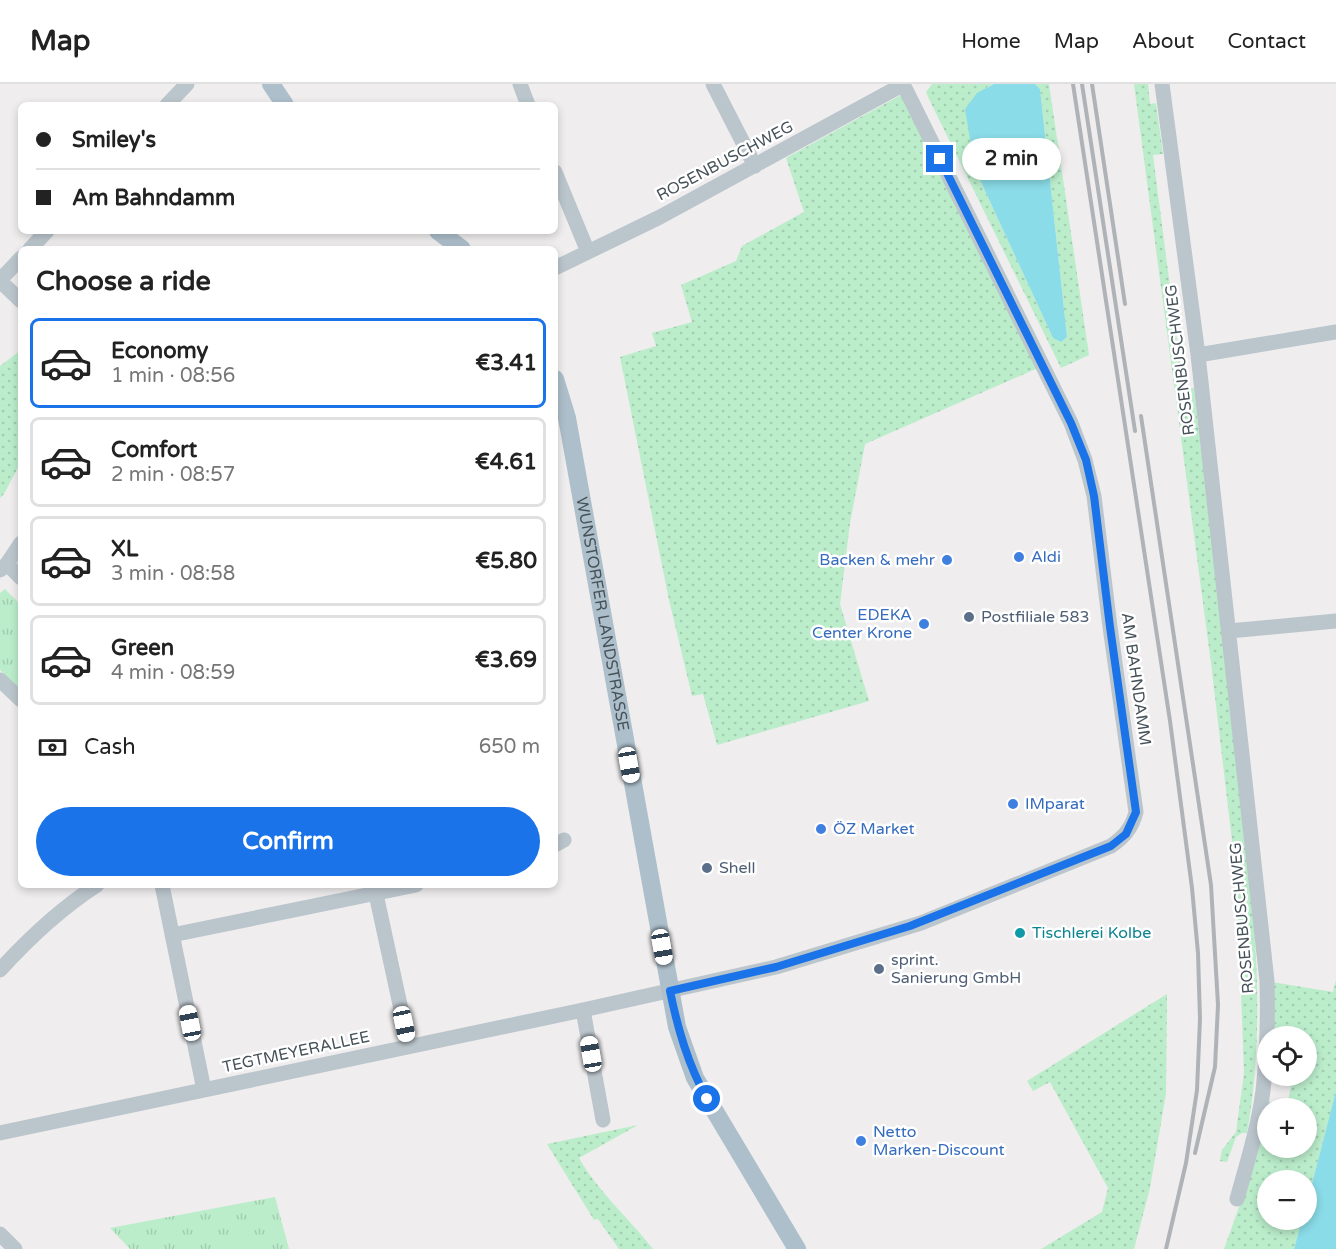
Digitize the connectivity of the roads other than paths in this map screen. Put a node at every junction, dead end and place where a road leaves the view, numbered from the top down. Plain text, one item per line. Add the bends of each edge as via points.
1 (187, 84) edge
2 (271, 84) edge
3 (520, 84) edge
4 (713, 84) edge
5 (903, 84) edge
6 (1162, 84) edge
7 (170, 102) edge
8 (283, 102) edge
9 (527, 102) edge
10 (755, 166) junction
11 (558, 179) edge
12 (44, 234) edge
13 (442, 234) edge
14 (33, 246) edge
15 (458, 246) edge
16 (588, 252) junction
17 (18, 261) edge
18 (558, 270) edge
19 (0, 280) edge
20 (18, 298) edge
21 (1336, 333) edge
22 (1198, 355) junction
23 (558, 389) edge
24 (18, 547) edge
25 (4, 567) edge
26 (18, 576) edge
27 (1336, 621) edge
28 (1229, 632) junction
29 (0, 680) edge
30 (18, 697) edge
31 (92, 888) edge
32 (163, 888) edge
33 (375, 889) edge
34 (172, 935) junction
35 (0, 970) edge
36 (670, 991) junction
37 (583, 1010) junction
38 (409, 1046) junction
39 (204, 1090) junction
40 (603, 1120) dead end
41 (0, 1133) edge
42 (1237, 1199) dead end
43 (0, 1234) edge
44 (15, 1249) edge
45 (796, 1249) edge

1 - 7 street
2 - 8 main road
3 - 9 street
4 - 10 street
5 - 10 street, ROSENBUSCHWEG
5 - 36 street, AM BAHNDAMM via 1086,460 1136,812 1126,834 1111,846 921,922 787,964
6 - 22 street, ROSENBUSCHWEG
10 - 16 street, ROSENBUSCHWEG
11 - 16 street
12 - 14 street
13 - 15 main road
16 - 18 street, ROSENBUSCHWEG
17 - 19 street
19 - 20 street
21 - 22 street
22 - 28 street, ROSENBUSCHWEG
23 - 36 main road, WUNSTORFER LANDSTRASSE via 571,438
24 - 25 street
25 - 26 street
27 - 28 street
28 - 42 street, ROSENBUSCHWEG via 1268,1005 1263,1092
29 - 30 street
31 - 35 street via 33,934
32 - 34 street
33 - 34 street
33 - 38 street
34 - 39 street
36 - 37 street, TEGTMEYERALLEE
36 - 45 main road, WUNSTORFER LANDSTRASSE via 677,1028 696,1078
37 - 38 street, TEGTMEYERALLEE
37 - 40 street
38 - 39 street, TEGTMEYERALLEE
39 - 41 street, TEGTMEYERALLEE
43 - 44 street

